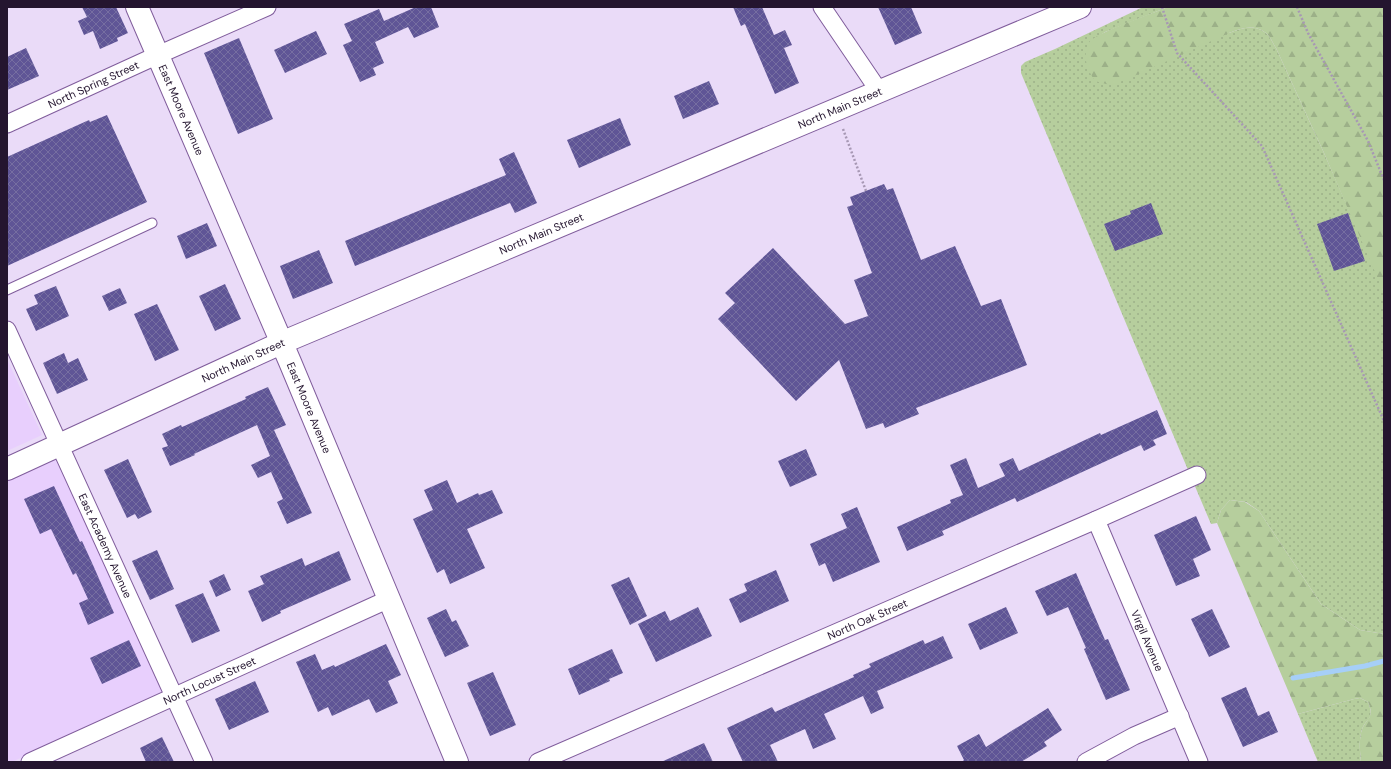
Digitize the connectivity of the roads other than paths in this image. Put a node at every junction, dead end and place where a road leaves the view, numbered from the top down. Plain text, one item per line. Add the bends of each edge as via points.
1 (138, 7) edge
2 (267, 7) edge
3 (822, 7) edge
4 (1074, 8) edge
5 (158, 55) junction
6 (879, 91) junction
7 (7, 124) edge
8 (152, 223) dead end
9 (7, 290) edge
10 (7, 330) edge
11 (281, 343) junction
12 (60, 445) junction
13 (7, 469) edge
14 (1197, 475) dead end
15 (1096, 520) junction
16 (389, 599) junction
17 (174, 696) junction
18 (1180, 716) junction
19 (30, 762) edge
20 (204, 762) edge
21 (457, 762) edge
22 (538, 762) edge
23 (1086, 762) edge
24 (1199, 762) edge

1 - 5 street, East Moore Avenue
2 - 5 street, North Spring Street
3 - 6 street
4 - 6 street, North Main Street
5 - 7 street, North Spring Street
5 - 11 street, East Moore Avenue
6 - 11 street, North Main Street
8 - 9 lane
10 - 12 street, East Academy Avenue
11 - 12 street, North Main Street
11 - 16 street, East Moore Avenue
12 - 13 street, North Main Street
12 - 17 street, East Academy Avenue
14 - 15 street, North Oak Street
15 - 18 street, Virgil Avenue
15 - 22 street, North Oak Street
16 - 17 street, North Locust Street
16 - 21 street, East Moore Avenue
17 - 19 street, North Locust Street
17 - 20 street, East Academy Avenue
18 - 23 street via 1134,736
18 - 24 street, Virgil Avenue

